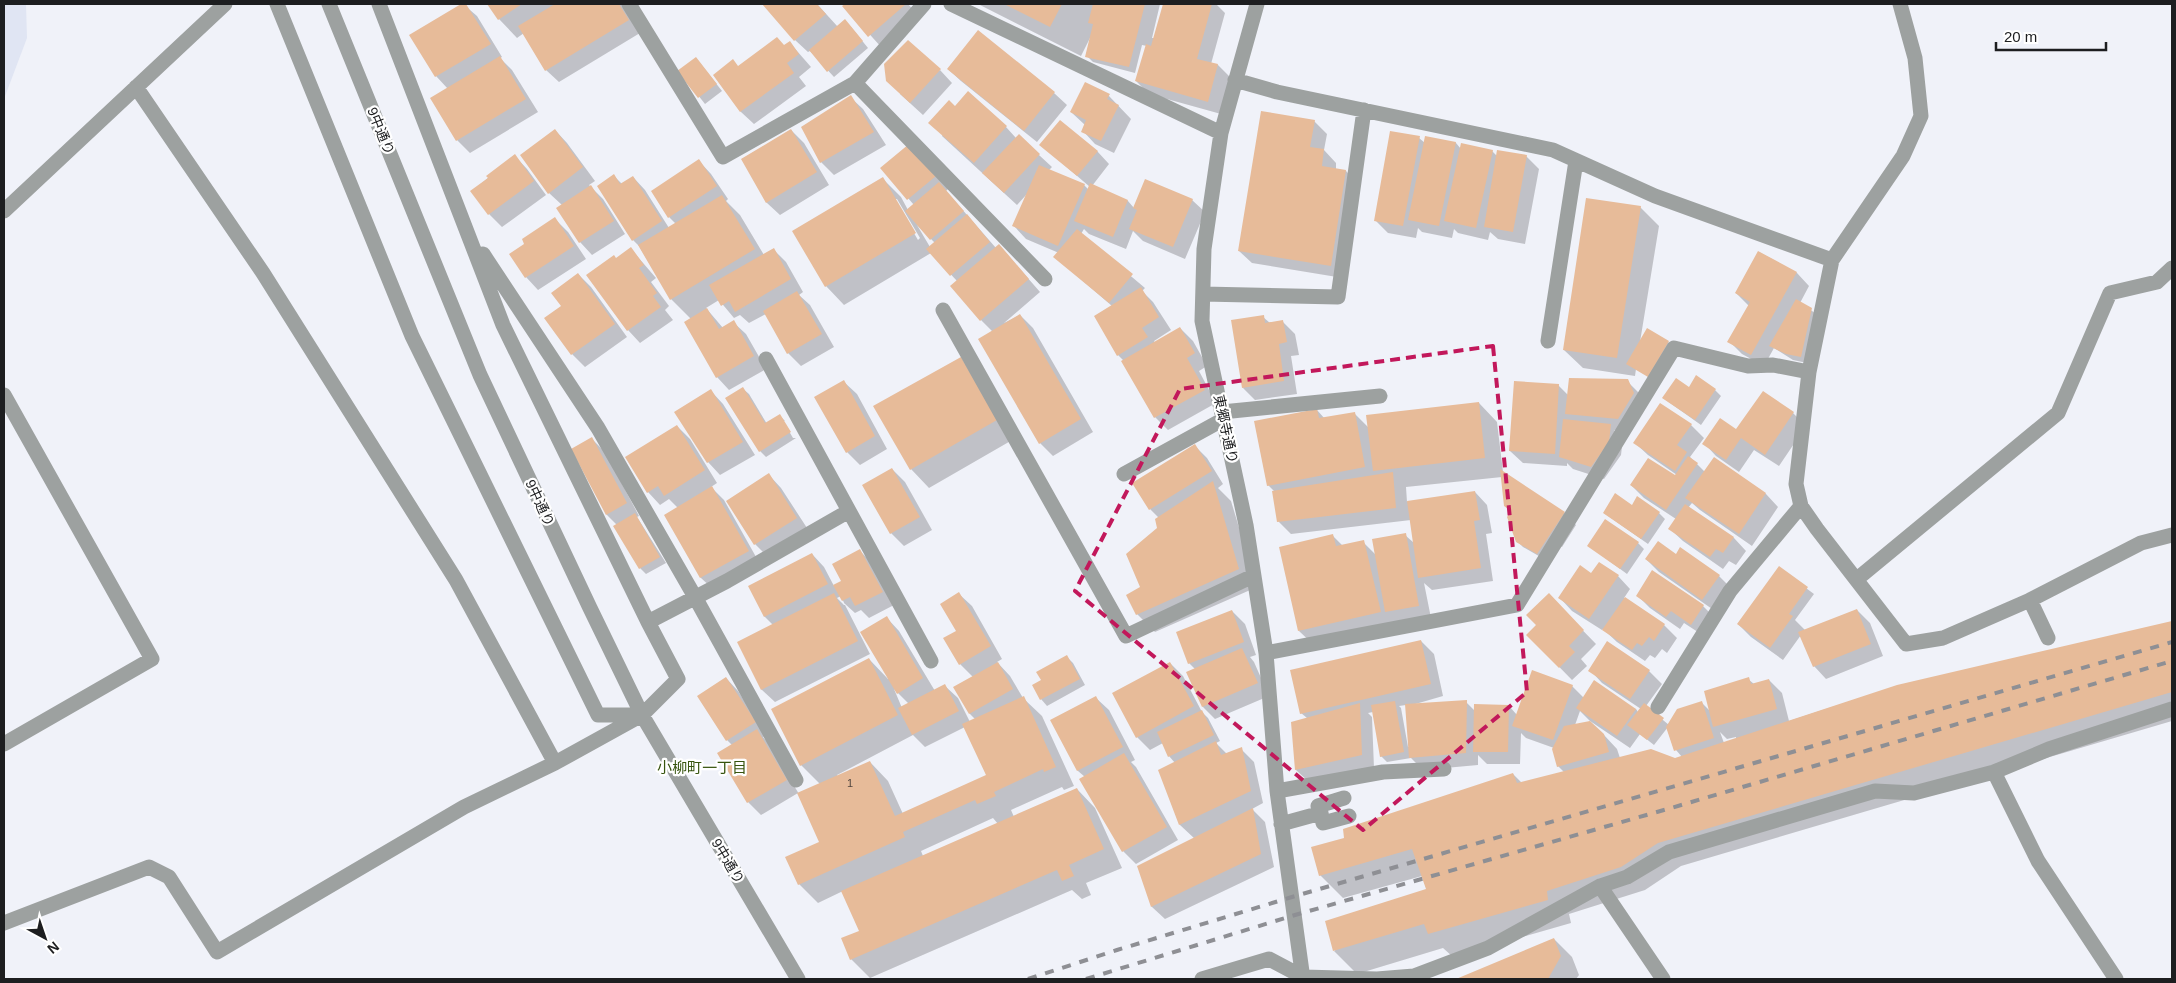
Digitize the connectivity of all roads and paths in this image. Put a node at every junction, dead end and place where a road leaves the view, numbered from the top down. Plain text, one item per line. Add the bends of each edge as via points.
1 (225, 4) edge
2 (277, 4) edge
3 (330, 4) edge
4 (379, 4) edge
5 (629, 4) edge
6 (924, 4) edge
7 (951, 4) edge
8 (1257, 4) edge
9 (1900, 4) edge
10 (1235, 80) junction
11 (855, 83) junction
12 (136, 87) junction
13 (1364, 110) junction
14 (1221, 133) junction
15 (1576, 161) junction
16 (4, 211) edge
17 (467, 230) junction
18 (1832, 260) junction
19 (2172, 268) edge
20 (1045, 279) dead end
21 (1203, 294) junction
22 (943, 310) dead end
23 (1548, 341) dead end
24 (766, 359) dead end
25 (1809, 372) junction
26 (4, 395) edge
27 (1380, 396) dead end
28 (1223, 416) junction
29 (1124, 474) dead end
30 (1801, 506) junction
31 (849, 511) junction
32 (2172, 535) edge
33 (1253, 576) junction
34 (1858, 579) junction
35 (695, 597) junction
36 (2030, 600) junction
37 (648, 622) junction
38 (2048, 638) dead end
39 (1266, 653) junction
40 (931, 662) dead end
41 (1658, 707) dead end
42 (2172, 709) edge
43 (642, 715) junction
44 (4, 744) edge
45 (555, 763) junction
46 (1444, 768) dead end
47 (1994, 772) junction
48 (796, 780) dead end
49 (1277, 791) junction
50 (1344, 798) dead end
51 (1321, 813) junction
52 (1349, 816) dead end
53 (1281, 824) junction
54 (1600, 886) junction
55 (4, 923) edge
56 (1303, 978) edge
57 (798, 979) edge
58 (1202, 979) edge
59 (1377, 979) edge
60 (1664, 979) edge
61 (2116, 979) edge

1 - 12 street
2 - 43 street via 412,336 598,715
3 - 43 street, 9中通り via 480,375
4 - 17 street
5 - 11 street via 723,156
6 - 11 street
7 - 14 street
8 - 10 street, 東郷寺通り
9 - 18 street via 1915,58 1921,116 1903,156
10 - 13 street
10 - 14 street, 東郷寺通り
11 - 20 street
12 - 16 street
12 - 45 street via 263,273 456,580
13 - 15 street via 1553,150
13 - 21 street via 1338,297
14 - 21 street, 東郷寺通り via 1204,249
15 - 18 street via 1655,196
15 - 23 street
17 - 35 street via 598,428
17 - 37 street via 503,325
18 - 25 street
19 - 34 street via 2157,282 2110,293 2058,413
21 - 28 street, 東郷寺通り via 1202,321
22 - 33 street via 1126,636
24 - 31 street
25 - 30 street via 1796,484
25 - 39 street via 1773,365 1748,366 1674,348 1517,605
26 - 44 street via 152,659
27 - 28 street
28 - 29 street
28 - 33 street, 東郷寺通り via 1246,525
30 - 34 street
30 - 41 street via 1730,591
31 - 35 street
31 - 40 street
32 - 36 street via 2141,543
33 - 39 street, 東郷寺通り
34 - 36 street via 1906,644 1943,638
35 - 37 street
35 - 48 street
36 - 38 street
37 - 43 street via 678,679
39 - 49 street, 東郷寺通り
42 - 47 street via 2049,749
43 - 45 street
43 - 57 street, 9中通り
45 - 55 street via 464,807 217,952 169,877 149,867
46 - 49 street via 1383,772
47 - 54 street via 1914,793 1875,791 1669,852 1627,877
47 - 61 street via 2038,861
49 - 53 street, 東郷寺通り
50 - 51 street via 1318,806
51 - 52 street via 1324,823
51 - 53 street
53 - 56 street, 東郷寺通り
54 - 59 street via 1488,948 1414,976
54 - 60 street
56 - 58 street via 1270,959
56 - 59 street

